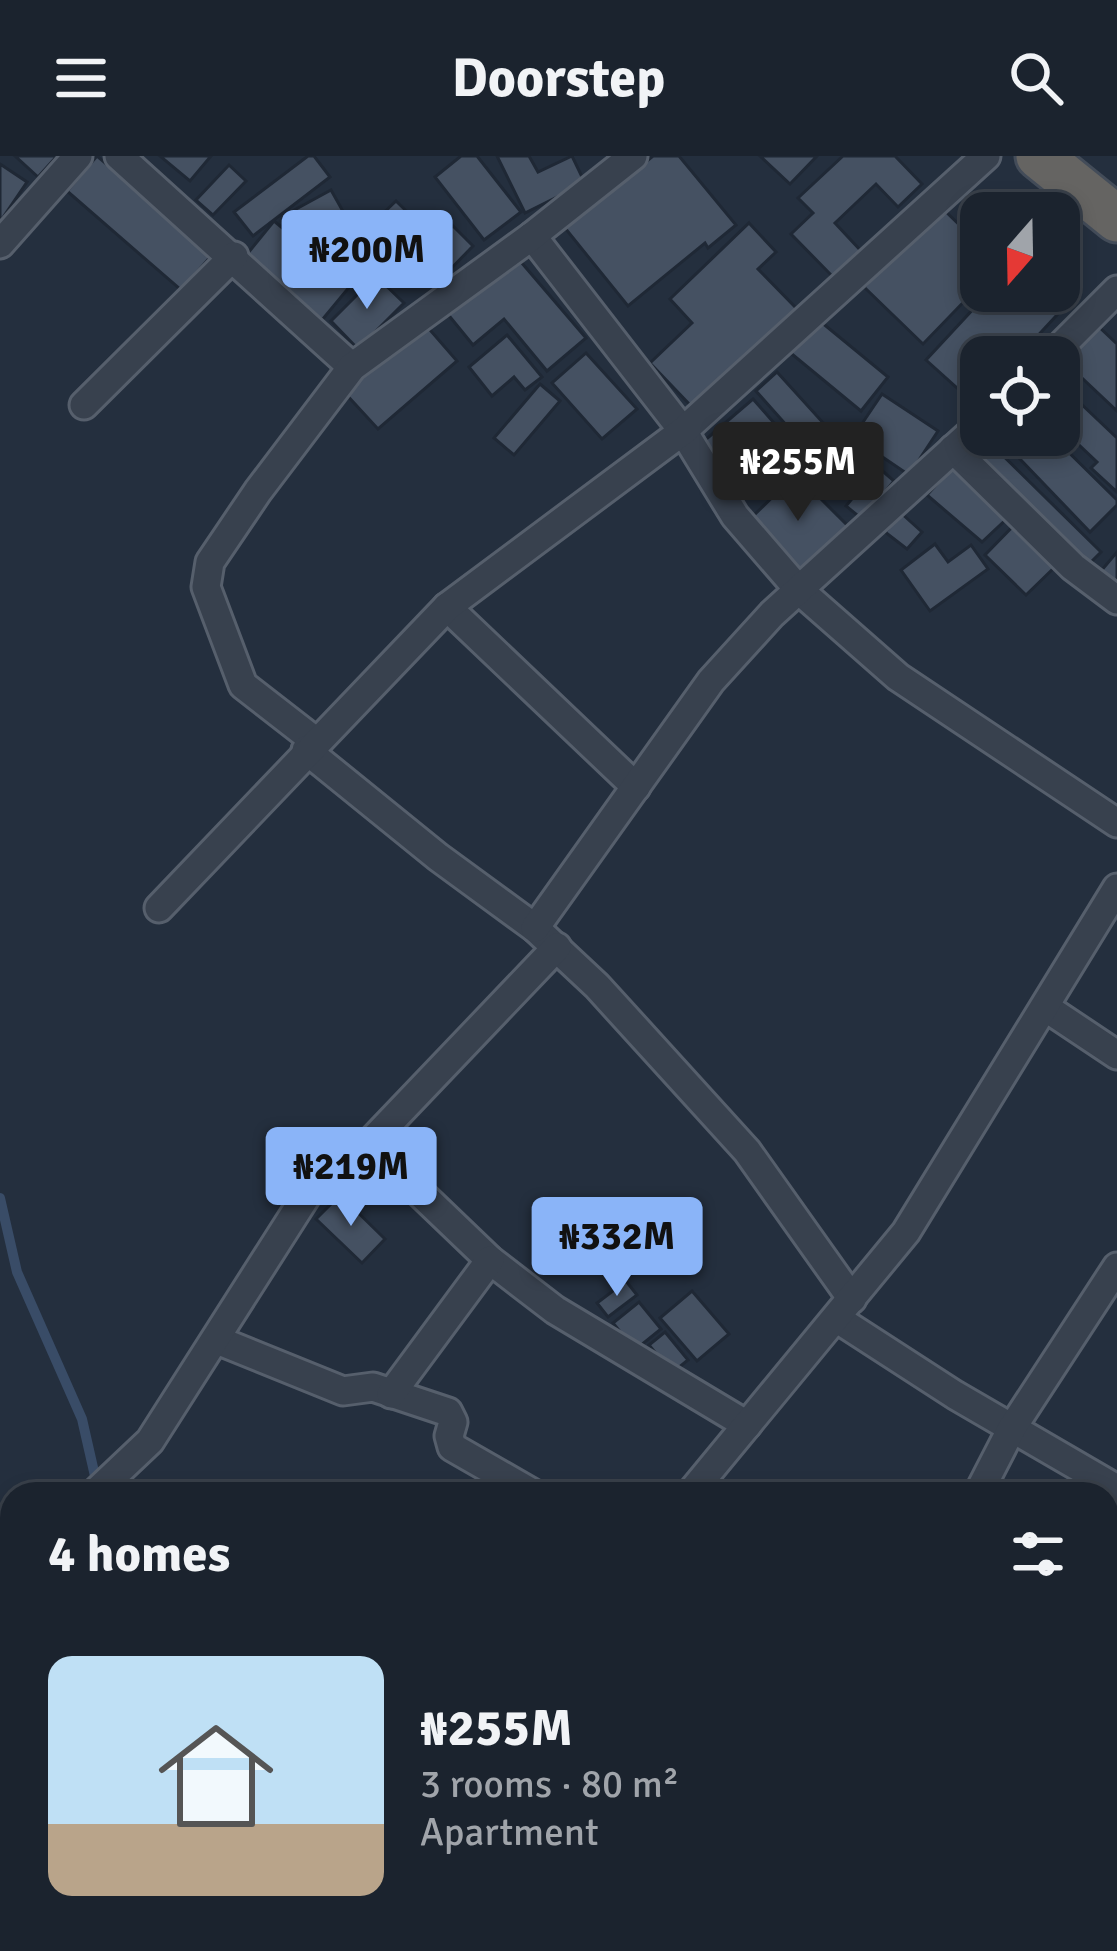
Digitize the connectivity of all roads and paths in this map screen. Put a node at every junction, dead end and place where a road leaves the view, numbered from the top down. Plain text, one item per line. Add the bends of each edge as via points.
1 (78, 156) edge
2 (118, 156) edge
3 (633, 156) edge
4 (986, 156) edge
5 (1039, 156) edge
6 (1117, 219) edge
7 (532, 236) junction
8 (0, 244) edge
9 (234, 256) junction
10 (1117, 290) edge
11 (1072, 336) edge
12 (352, 367) junction
13 (84, 405) dead end
14 (683, 430) junction
15 (960, 443) edge
16 (953, 449) junction
17 (799, 590) junction
18 (1117, 600) edge
19 (448, 607) junction
20 (311, 746) junction
21 (636, 787) junction
22 (1117, 824) edge
23 (1117, 888) edge
24 (159, 908) dead end
25 (535, 928) junction
26 (557, 947) junction
27 (1045, 1007) junction
28 (1117, 1055) edge
29 (368, 1144) junction
30 (490, 1260) junction
31 (1117, 1268) edge
32 (844, 1308) junction
33 (217, 1340) junction
34 (391, 1394) junction
35 (747, 1425) junction
36 (1012, 1428) junction
37 (107, 1482) edge
38 (513, 1482) edge
39 (700, 1482) edge
40 (984, 1482) edge
41 (1105, 1482) edge

1 - 8 street
2 - 9 street
3 - 7 street
4 - 14 street
5 - 6 highway
7 - 12 street
7 - 14 street
9 - 12 street
9 - 13 street
10 - 11 street
12 - 20 street via 258,490 205,579 243,685
14 - 17 street via 735,516
14 - 19 street
15 - 16 street
16 - 17 street
16 - 18 street
17 - 21 street via 711,681
17 - 22 street via 898,677
19 - 20 street
19 - 21 street
20 - 24 street
20 - 25 street via 438,857
21 - 25 street
23 - 27 street
25 - 26 street
26 - 29 street
26 - 32 street via 747,1151
27 - 28 street
27 - 32 street via 906,1232
29 - 30 street
29 - 33 street via 310,1190
30 - 34 street
30 - 35 street via 555,1310
31 - 36 street
32 - 35 street
32 - 36 street
33 - 34 street via 343,1391 366,1386
33 - 37 street via 150,1441
34 - 38 street via 448,1412 452,1447
35 - 39 street
36 - 40 street
36 - 41 street

